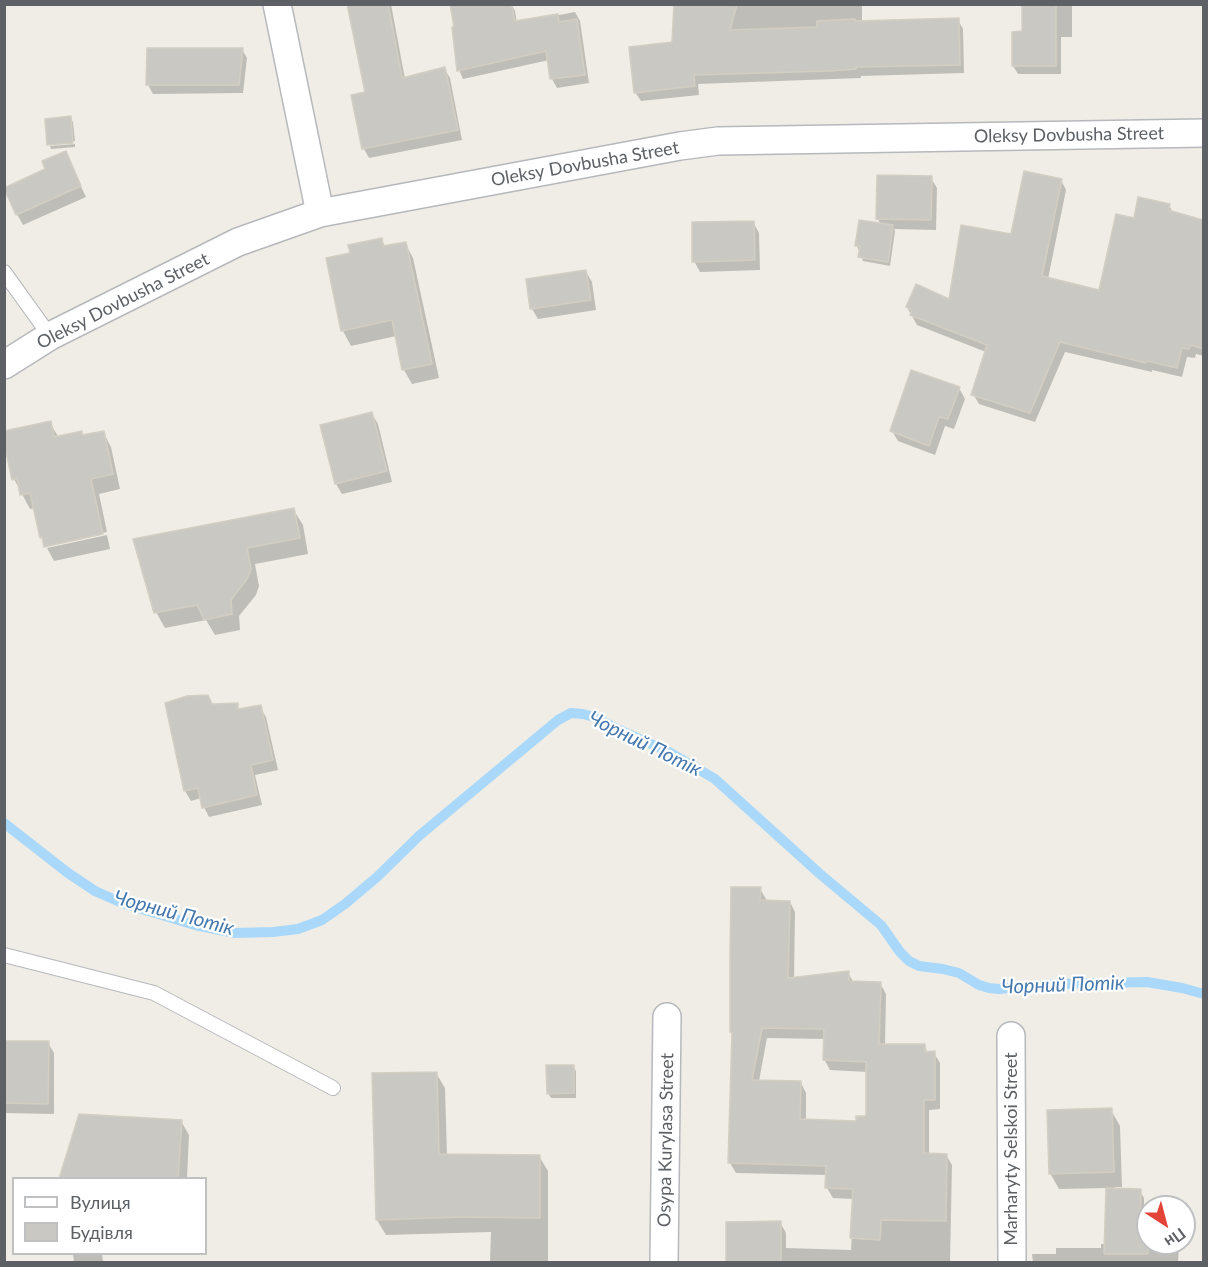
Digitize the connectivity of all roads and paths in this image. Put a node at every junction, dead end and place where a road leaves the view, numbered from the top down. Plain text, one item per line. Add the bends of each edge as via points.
1 (277, 4) edge
2 (1203, 133) edge
3 (320, 213) junction
4 (4, 272) edge
5 (50, 336) junction
6 (4, 365) edge
7 (4, 955) edge
8 (667, 1017) dead end
9 (1011, 1036) dead end
10 (333, 1088) dead end
11 (664, 1263) edge
12 (1012, 1263) edge

1 - 3 street
2 - 3 street, Oleksy Dovbusha Street via 718,141
3 - 5 street, Oleksy Dovbusha Street via 238,242
4 - 5 lane
5 - 6 street, Oleksy Dovbusha Street
7 - 10 lane via 154,993
8 - 11 street, Osypa Kurylasa Street
9 - 12 street, Marharyty Selskoi Street

